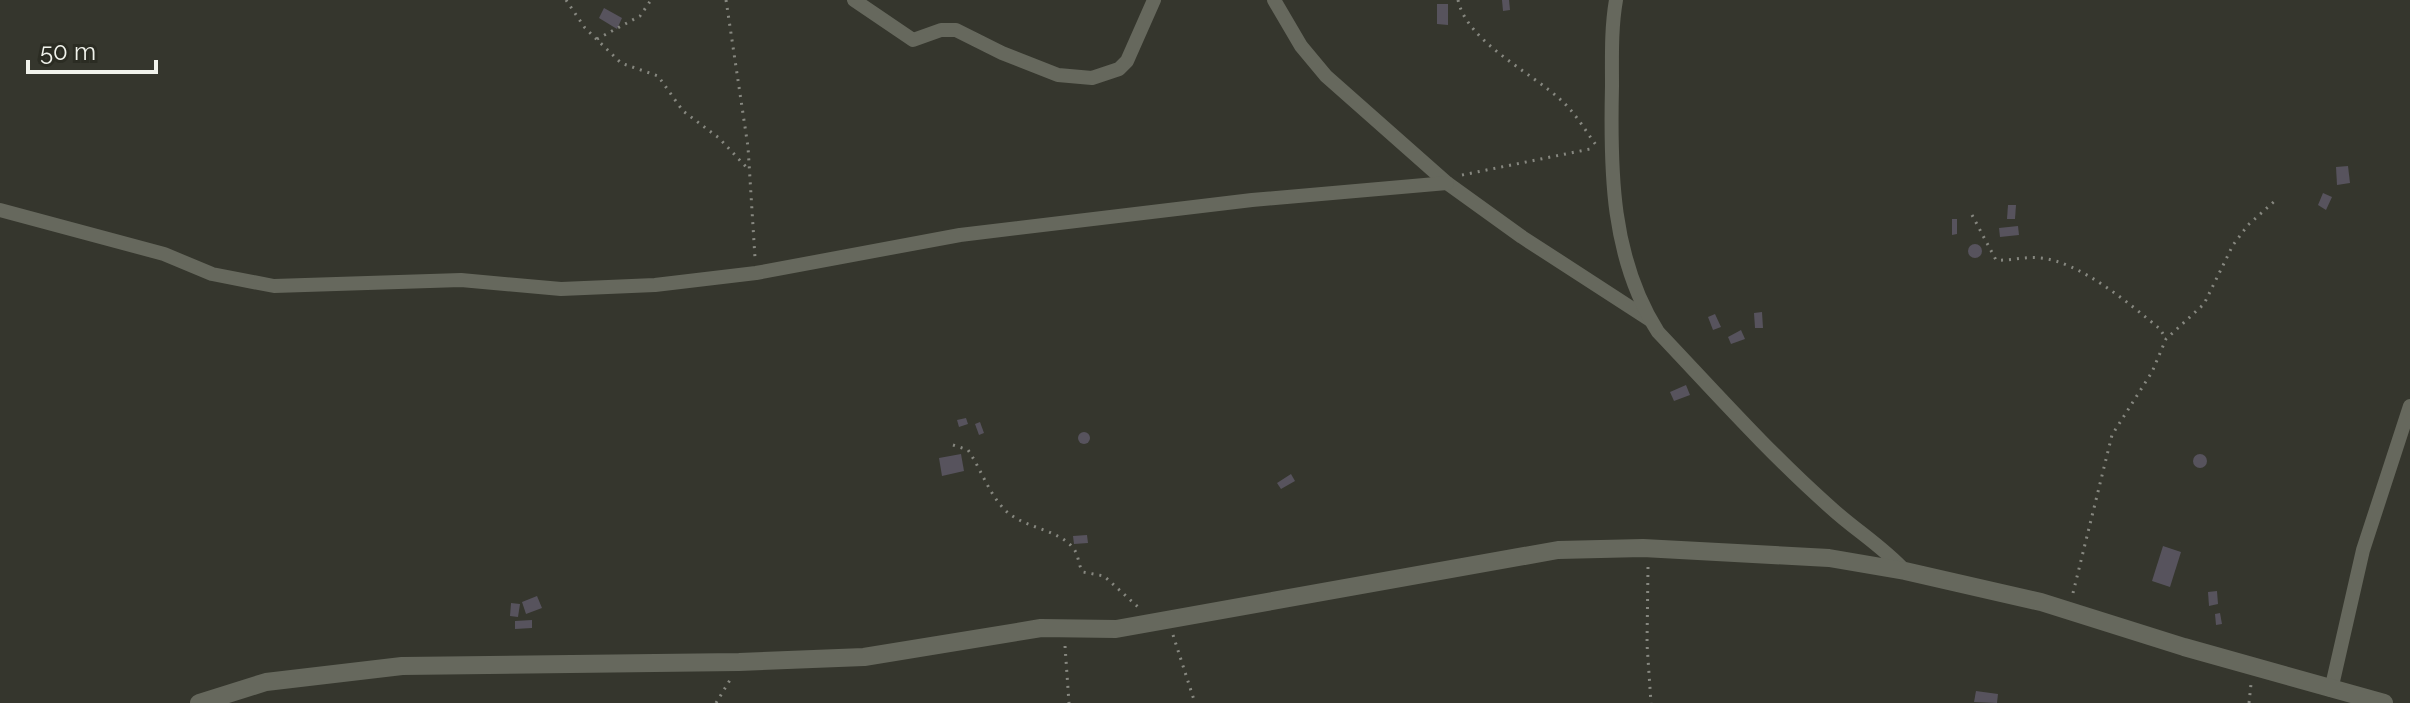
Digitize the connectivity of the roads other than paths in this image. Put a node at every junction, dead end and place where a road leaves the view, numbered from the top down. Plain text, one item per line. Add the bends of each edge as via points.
1 (854, 0) edge
2 (1154, 0) edge
3 (1274, 0) edge
4 (1616, 0) edge
5 (1447, 183) junction
6 (0, 210) edge
7 (1650, 320) junction
8 (2410, 406) edge
9 (1905, 571) junction
10 (2331, 690) junction
11 (199, 703) edge
12 (2384, 703) edge

1 - 2 street via 913,40 956,30 1075,79 1119,69 1127,61
3 - 5 street via 1326,76
4 - 7 street via 1613,187 1627,266
5 - 6 street via 960,235 756,273 574,289 461,280 274,286 212,274 164,254
5 - 7 street
7 - 9 street via 1785,464
8 - 10 street via 2363,550
9 - 10 street via 2070,611
9 - 11 street via 1829,558 1643,548 1558,550 1104,630 1064,626 864,657 368,669 266,682
10 - 12 street

